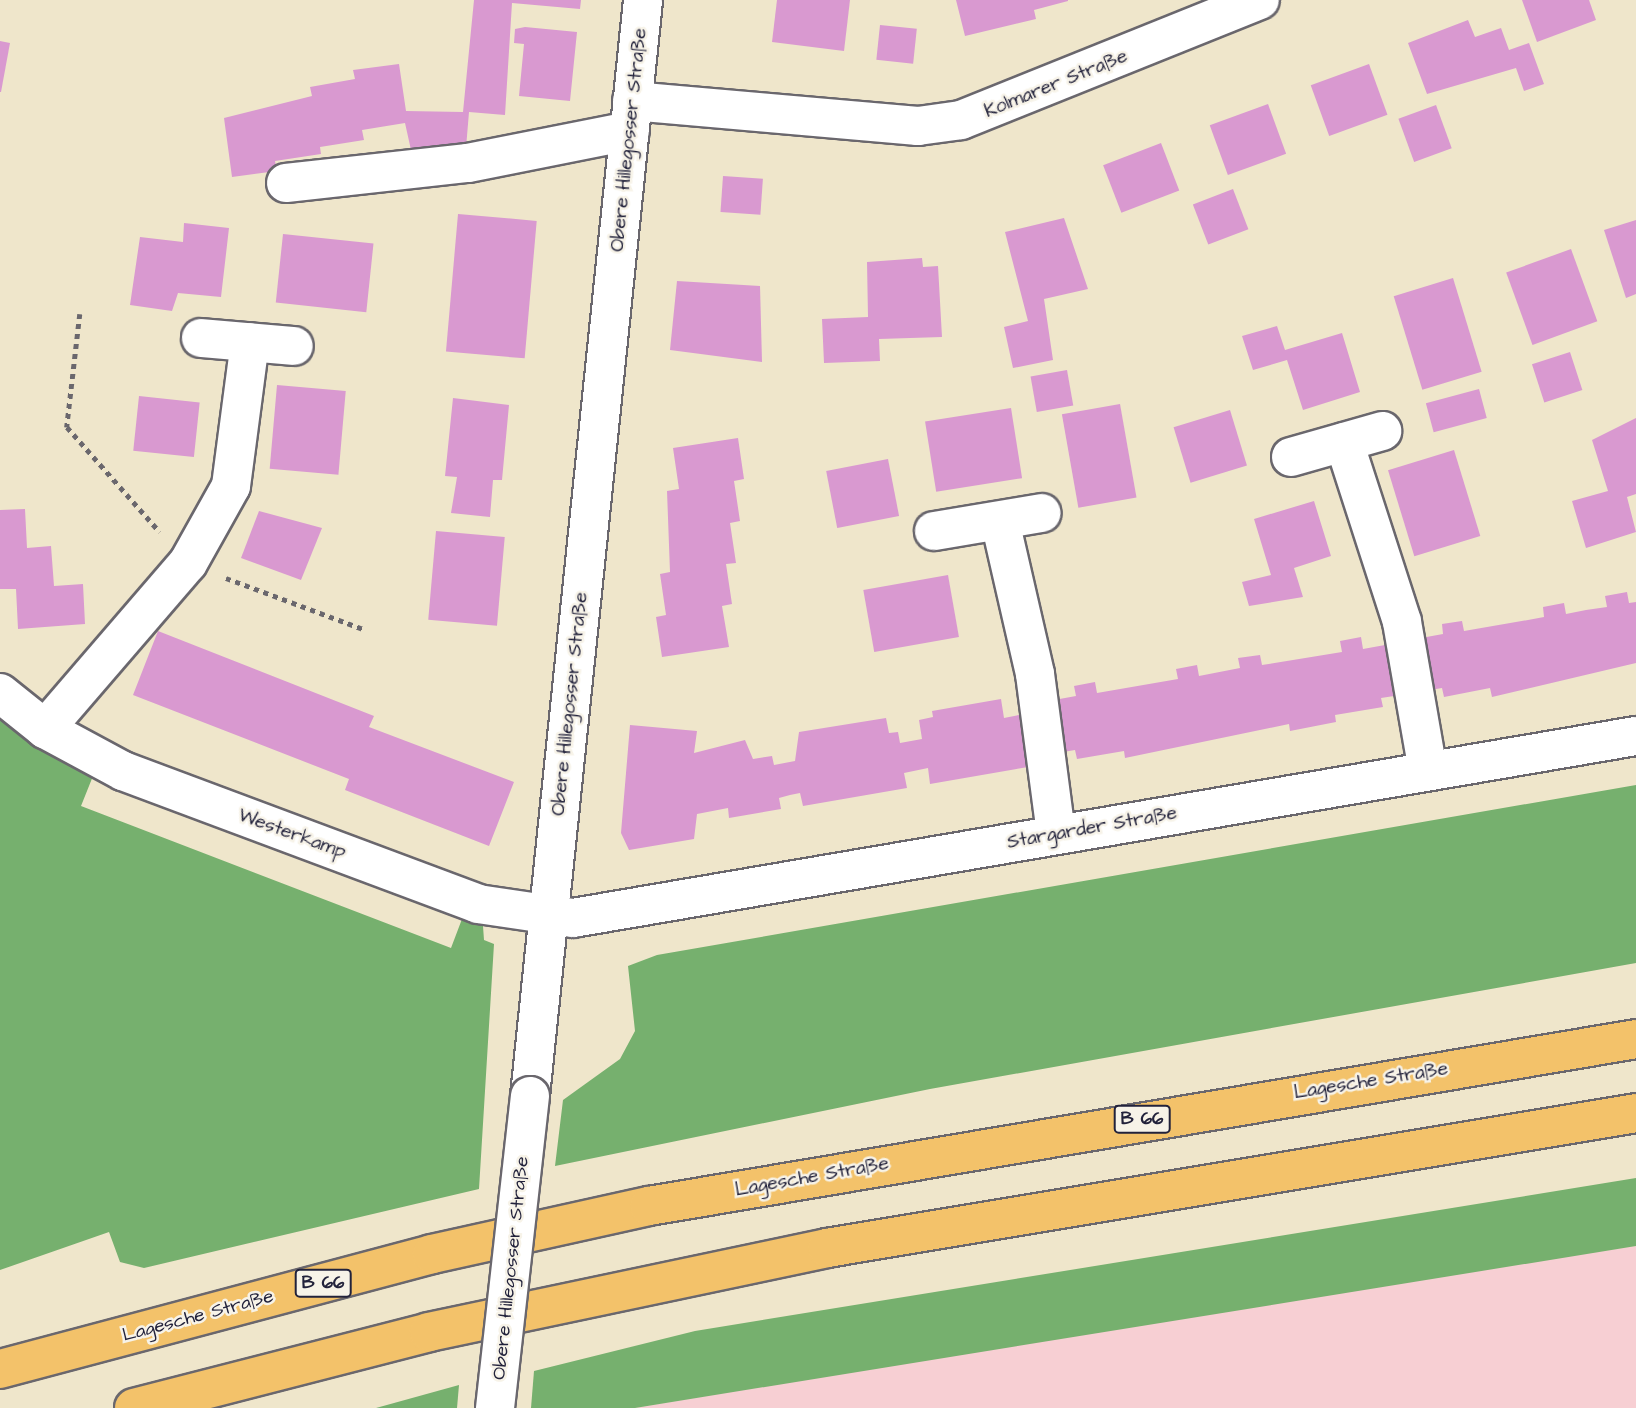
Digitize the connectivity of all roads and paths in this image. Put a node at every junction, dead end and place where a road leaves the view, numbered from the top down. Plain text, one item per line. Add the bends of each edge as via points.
1 (643, 0) edge
2 (1260, 0) edge
3 (631, 116) junction
4 (286, 183) dead end
5 (80, 314) dead end
6 (201, 338) dead end
7 (250, 342) junction
8 (294, 346) dead end
9 (1382, 431) dead end
10 (1344, 442) junction
11 (1291, 457) dead end
12 (1042, 513) dead end
13 (1000, 521) junction
14 (934, 531) dead end
15 (188, 563) junction
16 (363, 629) dead end
17 (0, 693) edge
18 (45, 729) junction
19 (1636, 736) edge
20 (1428, 771) junction
21 (1056, 833) junction
22 (548, 916) junction
23 (1636, 1039) edge
24 (1636, 1113) edge
25 (0, 1369) edge
26 (134, 1408) edge
27 (495, 1408) edge

1 - 3 street, Obere Hillegosser Straße
2 - 3 street, Kolmarer Straße via 961,120 918,126
3 - 4 street, Kolmarer Straße via 468,163
3 - 22 street, Obere Hillegosser Straße
5 - 15 path via 67,427
6 - 7 street
7 - 8 street
7 - 15 street via 231,486
9 - 10 street
10 - 11 street
10 - 20 street via 1402,622
12 - 13 street
13 - 14 street
13 - 21 street via 1035,674
15 - 16 path
15 - 18 street
17 - 18 street, Westerkamp
18 - 22 street, Westerkamp via 100,762 466,899
19 - 20 street, Stargarder Straße
20 - 21 street, Stargarder Straße
21 - 22 street, Stargarder Straße via 606,914
22 - 27 street, Obere Hillegosser Straße, bridge
23 - 25 highway, Lagesche Straße / B 66 via 649,1206 432,1254
24 - 26 highway via 827,1248 429,1332

